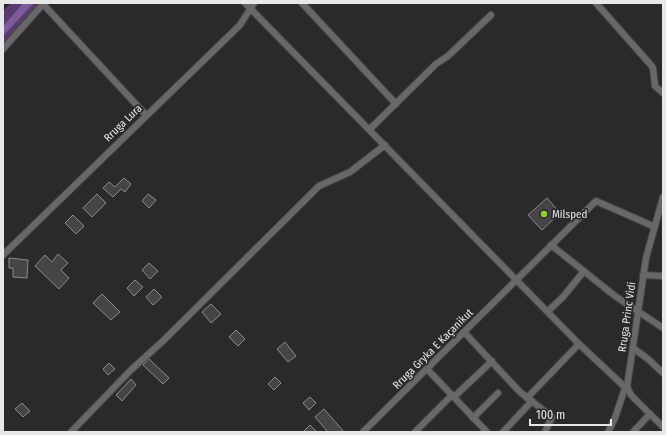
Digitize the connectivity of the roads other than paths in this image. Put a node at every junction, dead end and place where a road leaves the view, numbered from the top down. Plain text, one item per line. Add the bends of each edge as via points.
1 (44, 3) edge
2 (245, 3) edge
3 (302, 3) edge
4 (596, 3) edge
5 (252, 6) edge
6 (491, 14) dead end
7 (3, 49) edge
8 (663, 93) edge
9 (396, 104) junction
10 (146, 115) junction
11 (370, 129) junction
12 (385, 145) junction
13 (663, 197) edge
14 (653, 226) junction
15 (551, 245) junction
16 (3, 254) edge
17 (584, 271) junction
18 (643, 275) junction
19 (663, 276) edge
20 (517, 279) junction
21 (548, 312) junction
22 (638, 312) junction
23 (663, 328) edge
24 (464, 332) junction
25 (579, 344) junction
26 (633, 348) junction
27 (492, 362) junction
28 (427, 369) junction
29 (663, 372) edge
30 (626, 389) junction
31 (498, 393) dead end
32 (453, 396) junction
33 (530, 399) junction
34 (650, 414) junction
35 (473, 418) junction
36 (663, 427) edge
37 (71, 432) edge
38 (362, 432) edge
39 (415, 432) edge
40 (486, 432) edge
41 (503, 432) edge
42 (545, 432) edge
43 (608, 432) edge
44 (633, 432) edge

1 - 7 street
1 - 10 street
2 - 5 street
3 - 9 street
4 - 8 street via 653,68 655,86
5 - 10 street, Rruga Lura via 240,25
5 - 11 street
6 - 9 street
9 - 11 street
10 - 16 street, Rruga Lura
11 - 12 street
12 - 20 street
12 - 37 street via 350,172 319,186
13 - 14 street, Rruga Princ Vidi
14 - 15 street, Rruga Gryka E Kaçanikut via 596,201
14 - 18 street, Rruga Princ Vidi
15 - 17 street
15 - 20 street, Rruga Gryka E Kaçanikut
17 - 21 street
17 - 22 street
18 - 19 street
18 - 22 street, Rruga Princ Vidi
20 - 21 street
20 - 24 street, Rruga Gryka E Kaçanikut
21 - 25 street
22 - 23 street
22 - 26 street, Rruga Princ Vidi
24 - 27 street
24 - 28 street, Rruga Gryka E Kaçanikut
25 - 30 street
25 - 33 street
26 - 29 street
26 - 30 street, Rruga Princ Vidi
27 - 32 street
27 - 33 street
28 - 32 street
28 - 38 street, Rruga Gryka E Kaçanikut
30 - 34 street
30 - 43 street, Rruga Princ Vidi
31 - 35 street
32 - 35 street
32 - 39 street
33 - 41 street
33 - 42 street via 552,417
34 - 36 street
34 - 44 street
35 - 40 street

